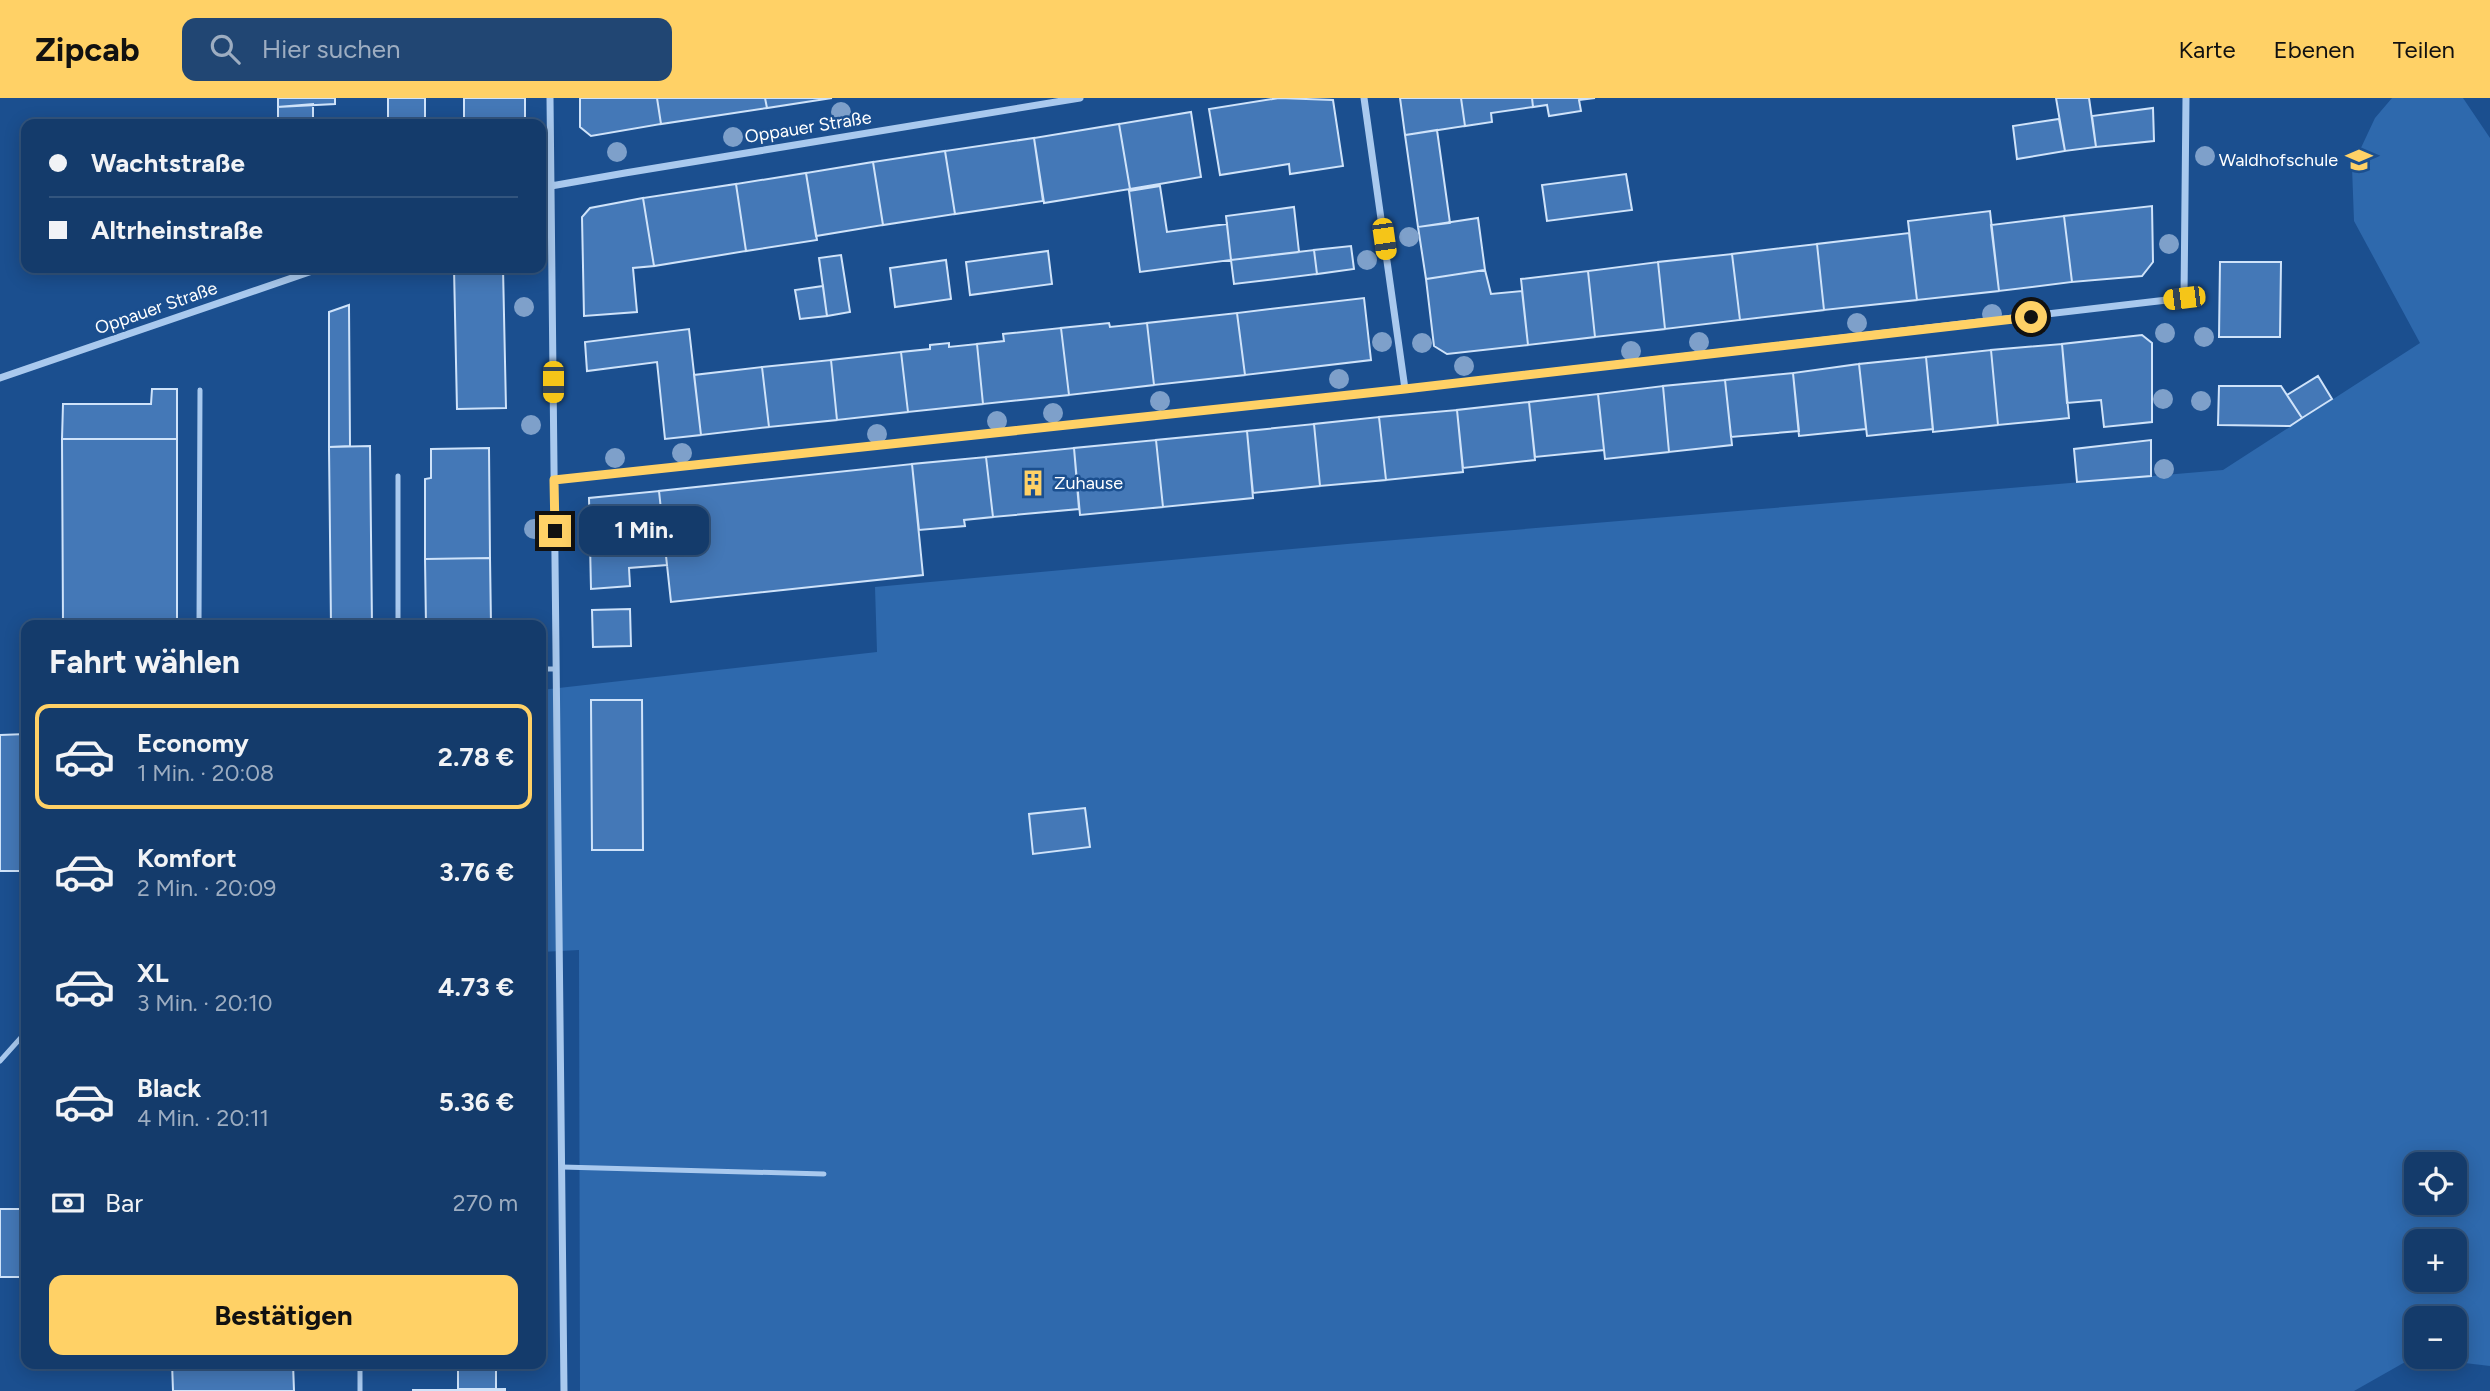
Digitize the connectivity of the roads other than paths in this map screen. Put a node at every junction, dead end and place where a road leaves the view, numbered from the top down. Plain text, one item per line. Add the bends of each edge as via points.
1 (550, 98) edge
2 (1080, 98) edge
3 (1364, 98) edge
4 (2186, 98) edge
5 (551, 186) junction
6 (546, 188) edge
7 (306, 273) edge
8 (0, 378) edge
9 (1405, 389) junction
10 (200, 390) dead end
11 (398, 476) dead end
12 (554, 480) junction
13 (199, 620) edge
14 (398, 620) edge
15 (546, 669) edge
16 (556, 669) junction
17 (21, 1038) edge
18 (0, 1061) edge
19 (562, 1167) junction
20 (824, 1174) dead end
21 (360, 1369) edge
22 (360, 1391) edge
23 (564, 1391) edge

1 - 5 street
2 - 5 street, Oppauer Straße
3 - 9 street
4 - 9 street via 2184,298
5 - 6 street, Oppauer Straße
5 - 12 street
7 - 8 street, Oppauer Straße
9 - 12 street
10 - 13 lane
11 - 14 lane
12 - 16 street
15 - 16 lane
16 - 19 street
17 - 18 lane
19 - 20 lane
19 - 23 street
21 - 22 lane

